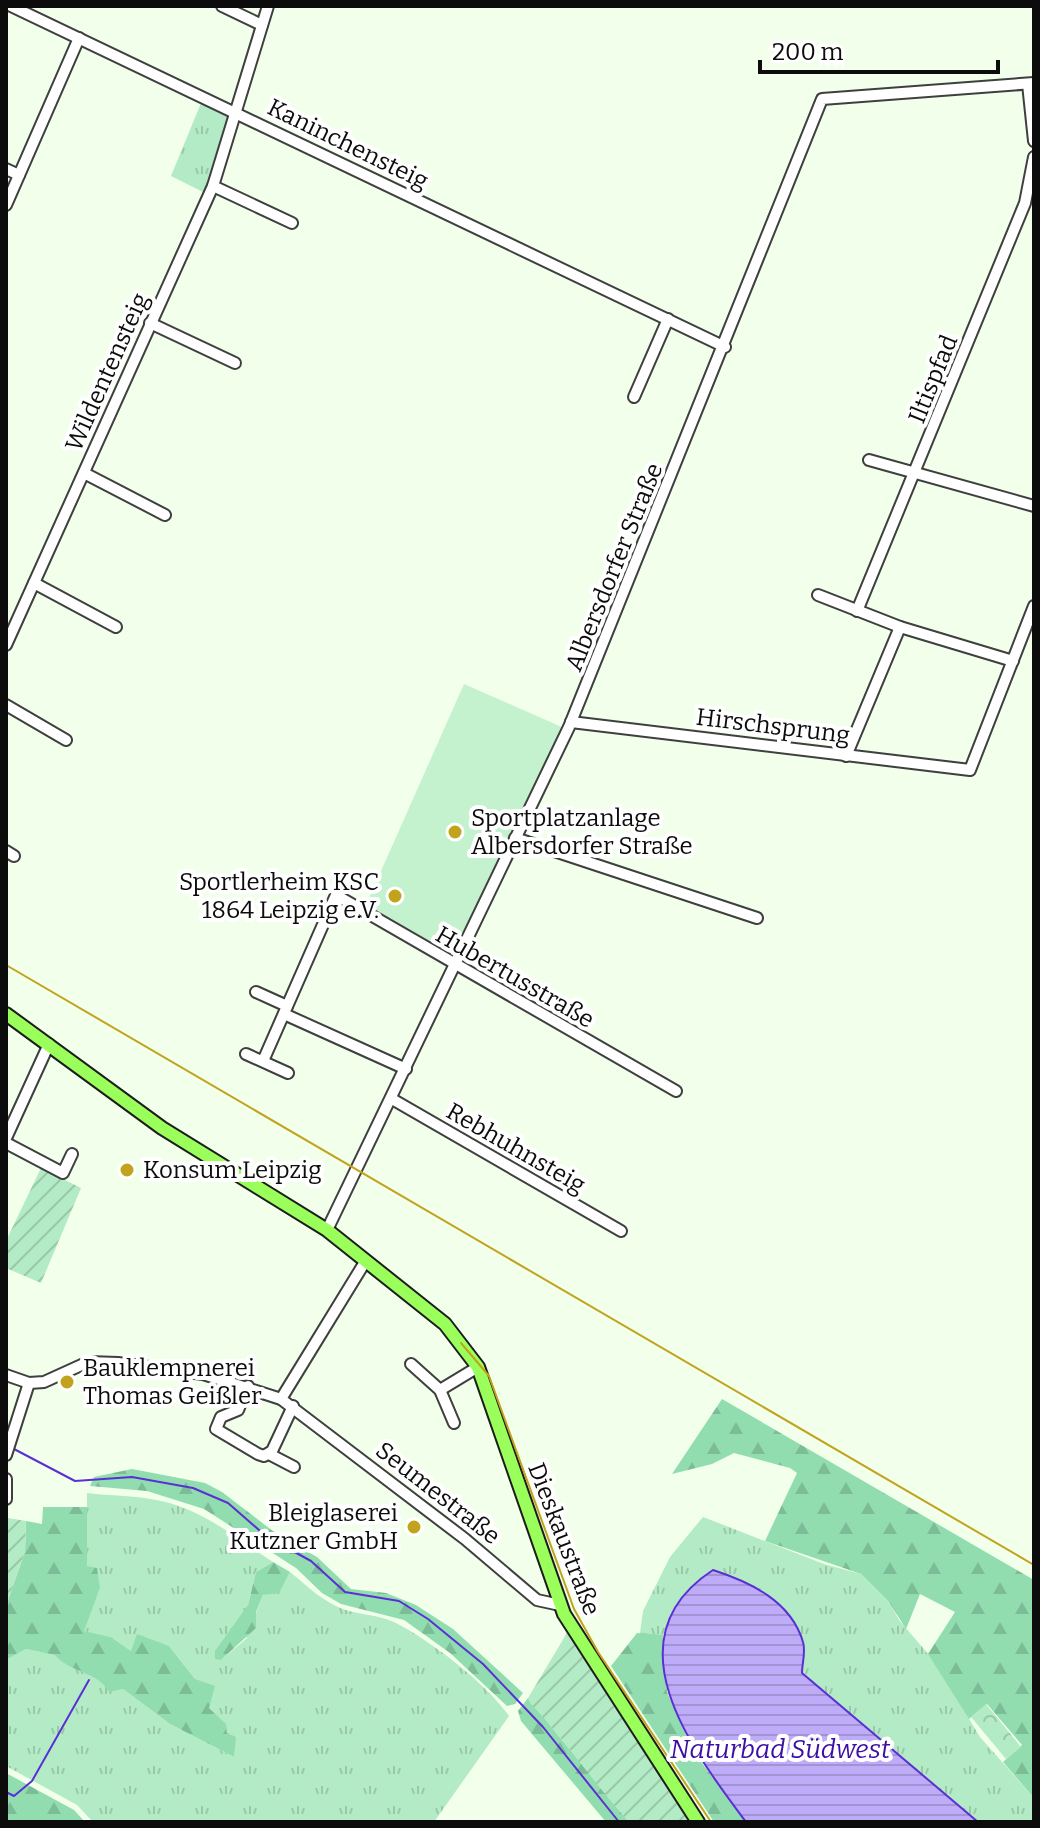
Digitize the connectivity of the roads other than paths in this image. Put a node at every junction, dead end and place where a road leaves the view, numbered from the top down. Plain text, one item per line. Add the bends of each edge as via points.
1 (11, 6) edge
2 (222, 6) edge
3 (268, 6) edge
4 (262, 25) junction
5 (79, 38) junction
6 (1031, 83) edge
7 (237, 113) junction
8 (1034, 141) edge
9 (1034, 157) edge
10 (6, 169) edge
11 (19, 175) junction
12 (213, 186) junction
13 (6, 205) edge
14 (292, 223) dead end
15 (668, 319) junction
16 (150, 323) junction
17 (725, 347) junction
18 (235, 363) dead end
19 (634, 397) dead end
20 (869, 460) dead end
21 (84, 473) junction
22 (917, 473) junction
23 (1034, 506) edge
24 (165, 515) dead end
25 (34, 583) junction
26 (818, 595) dead end
27 (1034, 606) edge
28 (857, 611) junction
29 (116, 627) dead end
30 (900, 627) junction
31 (6, 645) edge
32 (1013, 661) junction
33 (6, 705) edge
34 (571, 722) junction
35 (66, 740) dead end
36 (846, 756) junction
37 (515, 838) junction
38 (757, 918) dead end
39 (453, 966) junction
40 (256, 992) dead end
41 (285, 1010) junction
42 (6, 1014) edge
43 (49, 1044) junction
44 (246, 1054) dead end
45 (263, 1061) junction
46 (406, 1069) junction
47 (288, 1073) dead end
48 (676, 1091) dead end
49 (392, 1099) junction
50 (6, 1141) edge
51 (72, 1154) dead end
52 (327, 1230) junction
53 (621, 1231) dead end
54 (365, 1262) junction
55 (411, 1364) dead end
56 (478, 1367) junction
57 (6, 1375) edge
58 (29, 1383) junction
59 (248, 1386) junction
60 (440, 1390) junction
61 (281, 1399) junction
62 (293, 1406) junction
63 (454, 1423) dead end
64 (7, 1453) edge
65 (269, 1454) junction
66 (294, 1467) dead end
67 (6, 1479) edge
68 (6, 1496) edge
69 (560, 1605) junction
70 (698, 1822) edge

1 - 5 street, Kaninchensteig
2 - 4 street
3 - 4 street, Wildentensteig
4 - 7 street, Wildentensteig
5 - 7 street, Kaninchensteig
5 - 11 street
6 - 8 street
6 - 17 street, Albersdorfer Straße via 822,99
7 - 12 street, Wildentensteig
7 - 15 street, Kaninchensteig
9 - 22 street, Iltispfad via 1025,203
10 - 11 street
11 - 13 street
12 - 14 street
12 - 16 street, Wildentensteig
15 - 17 street, Kaninchensteig
15 - 19 street
16 - 18 street
16 - 21 street, Wildentensteig
17 - 34 street, Albersdorfer Straße
20 - 22 street
21 - 24 street
21 - 25 street, Wildentensteig
22 - 23 street
22 - 28 street, Iltispfad
25 - 29 street
25 - 31 street, Wildentensteig
26 - 28 street
27 - 32 street
28 - 30 street
30 - 32 street
30 - 36 street
32 - 36 street, Hirschsprung via 970,770
33 - 35 street
34 - 36 street, Hirschsprung
34 - 37 street, Albersdorfer Straße
37 - 38 street
37 - 39 street, Albersdorfer Straße
39 - 41 street, Hubertusstraße via 336,895
39 - 46 street, Albersdorfer Straße
39 - 48 street, Hubertusstraße
40 - 41 street
41 - 45 street
41 - 46 street
42 - 43 main road, Dieskaustraße
43 - 50 street
43 - 52 main road, Dieskaustraße via 162,1128
44 - 45 street
45 - 47 street
46 - 49 street, Albersdorfer Straße
49 - 52 street, Albersdorfer Straße
49 - 53 street, Rebhuhnsteig
50 - 51 street via 63,1173
52 - 54 main road, Dieskaustraße
54 - 56 main road, Dieskaustraße via 445,1324
54 - 61 street
55 - 60 street
56 - 60 street
56 - 69 main road, Dieskaustraße
57 - 58 street
58 - 59 street, Seumestraße via 44,1382 88,1362 103,1362 203,1374
58 - 64 street
59 - 61 street, Seumestraße
59 - 65 street via 238,1410 221,1417 216,1429 258,1454
60 - 63 street
61 - 62 street, Seumestraße
62 - 65 street
62 - 69 street, Seumestraße via 537,1600
65 - 66 street
67 - 68 street
69 - 70 main road, Dieskaustraße

